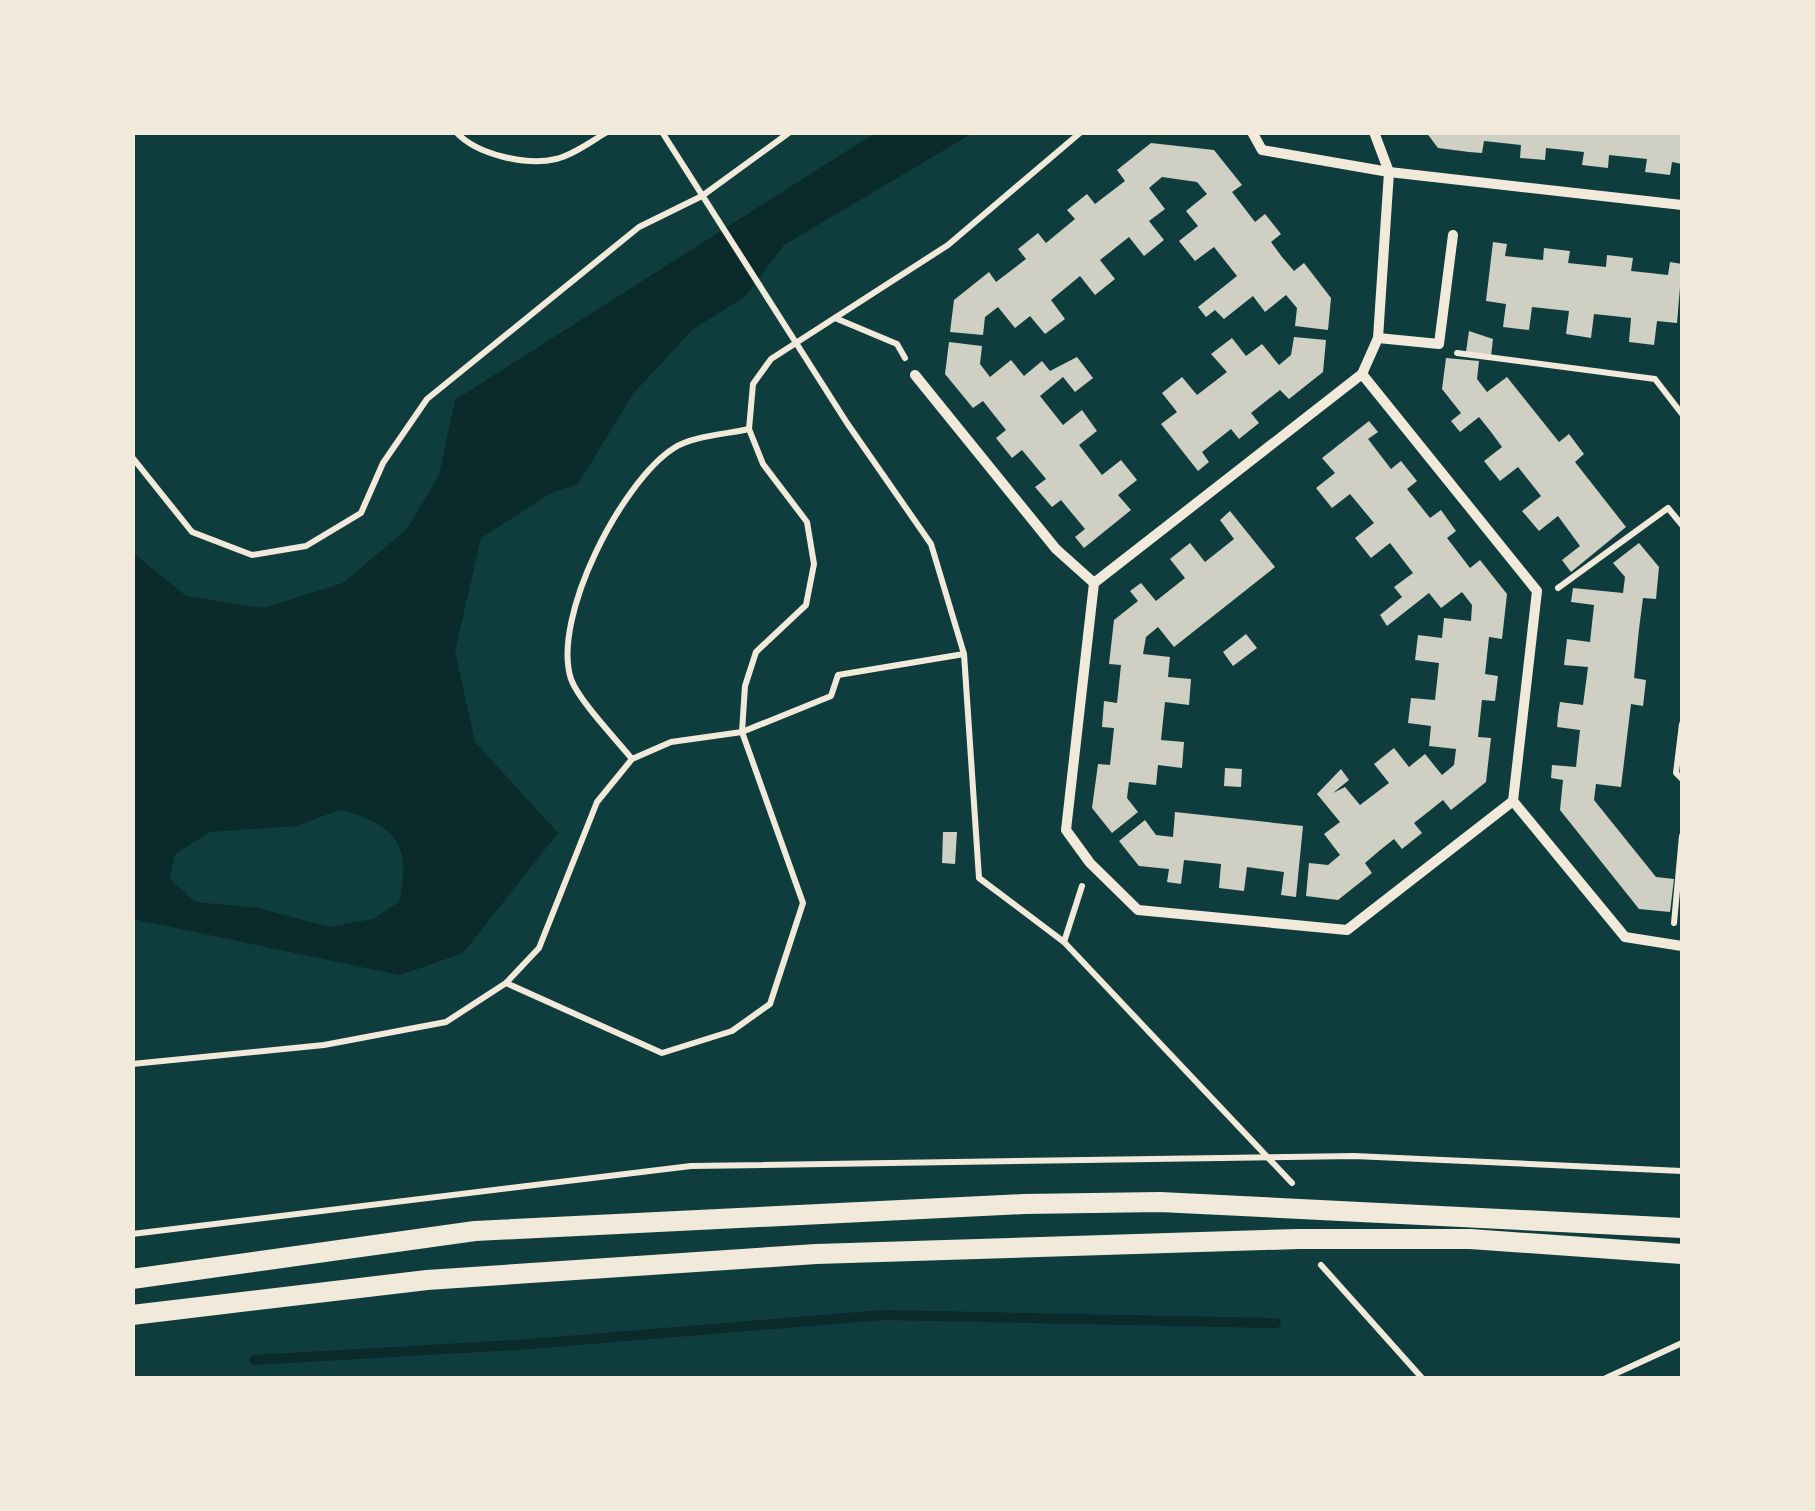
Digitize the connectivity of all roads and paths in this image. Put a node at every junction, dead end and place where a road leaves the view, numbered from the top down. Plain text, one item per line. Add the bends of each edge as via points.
1 (456, 132) edge
2 (607, 132) edge
3 (662, 132) edge
4 (790, 132) edge
5 (1081, 132) edge
6 (1252, 132) edge
7 (1374, 132) edge
8 (1390, 172) junction
9 (702, 196) junction
10 (1682, 205) edge
11 (1453, 235) dead end
12 (834, 317) junction
13 (1378, 338) junction
14 (795, 342) junction
15 (1440, 344) junction
16 (1362, 374) junction
17 (915, 376) joint
18 (1682, 414) edge
19 (749, 429) junction
20 (132, 456) edge
21 (1682, 523) edge
22 (1094, 583) junction
23 (1537, 591) junction
24 (964, 654) junction
25 (1682, 724) edge
26 (742, 732) junction
27 (632, 759) junction
28 (1682, 779) edge
29 (1513, 801) junction
30 (1682, 836) edge
31 (1090, 863) junction
32 (1064, 942) junction
33 (1677, 945) edge
34 (506, 984) junction
35 (132, 1064) edge
36 (1268, 1156) junction
37 (1682, 1171) edge
38 (1298, 1210) junction
39 (1682, 1228) edge
40 (132, 1234) edge
41 (1298, 1238) junction
42 (1682, 1254) edge
43 (132, 1279) edge
44 (132, 1315) edge
45 (1682, 1343) edge
46 (1422, 1378) edge
47 (1606, 1378) edge

1 - 2 path via 508,158 556,159
3 - 9 path
4 - 9 path
5 - 12 path via 948,245
6 - 8 street via 1262,150
7 - 8 street
8 - 10 street
8 - 13 street
9 - 14 path
9 - 20 path via 639,227 427,400 383,464 360,513 306,546 252,556 192,532
11 - 15 street
12 - 14 path
12 - 17 path via 897,344
13 - 15 street
13 - 16 street
14 - 19 path via 770,359 753,384
14 - 24 path via 931,544
15 - 18 path via 1444,352 1655,378
16 - 22 street
16 - 23 street
17 - 22 street via 1056,549
19 - 26 path via 763,464 807,522 814,564 806,606 756,652
19 - 27 path via 675,447 634,491 587,568 568,621 572,680
21 - 23 path via 1668,508 1566,586
22 - 31 street via 1066,830
23 - 29 street
24 - 26 path via 838,675 830,696
24 - 32 path via 980,878
25 - 28 path via 1676,773
26 - 27 path via 671,742
26 - 34 path via 803,903 770,1004 732,1031 662,1054
27 - 34 path via 597,802 539,948
29 - 31 street via 1347,930 1138,910
29 - 33 street via 1625,937
30 - 33 path
31 - 32 path
32 - 36 path
34 - 35 path via 446,1022 324,1045
36 - 37 path
36 - 38 path via 1297,1189
36 - 40 path via 691,1166
38 - 39 main road
38 - 43 main road via 1044,1204 475,1231
41 - 42 main road via 1470,1239
41 - 44 main road via 777,1256 427,1280
41 - 46 path
45 - 47 path

